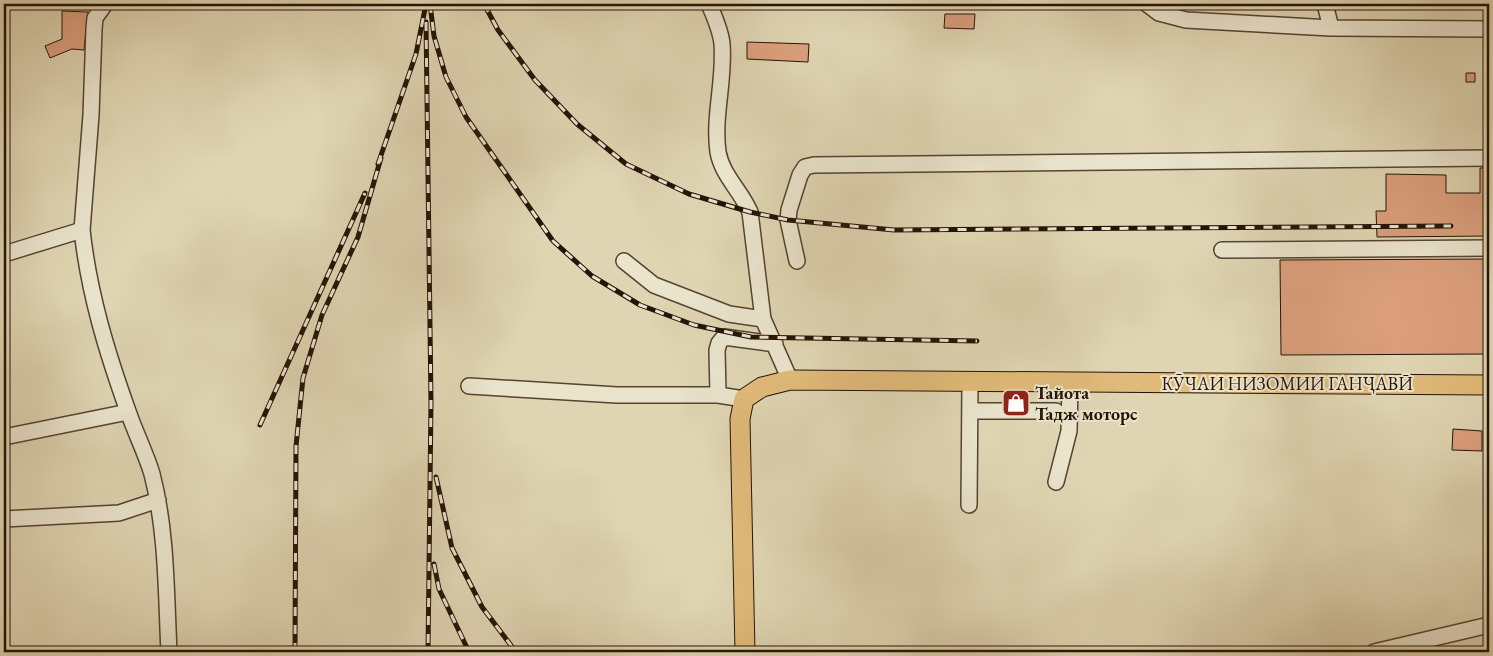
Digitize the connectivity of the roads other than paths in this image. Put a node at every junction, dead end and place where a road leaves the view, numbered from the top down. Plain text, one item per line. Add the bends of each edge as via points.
1 (105, 4) edge
2 (710, 4) edge
3 (1147, 4) edge
4 (1325, 4) edge
5 (1330, 28) junction
6 (1489, 29) edge
7 (1489, 158) edge
8 (82, 230) junction
9 (1489, 248) edge
10 (1222, 250) dead end
11 (4, 254) edge
12 (624, 261) dead end
13 (797, 261) dead end
14 (763, 319) junction
15 (775, 344) junction
16 (790, 380) junction
17 (970, 382) junction
18 (1070, 382) junction
19 (1489, 385) edge
20 (469, 386) dead end
21 (718, 395) junction
22 (744, 399) junction
23 (970, 411) junction
24 (1056, 411) dead end
25 (128, 412) junction
26 (4, 437) edge
27 (1056, 482) dead end
28 (158, 500) junction
29 (969, 505) dead end
30 (4, 518) edge
31 (1489, 625) edge
32 (169, 652) edge
33 (745, 652) edge
34 (1374, 652) edge

1 - 8 street via 96,18 94,29
2 - 14 street via 722,44 716,126 718,152 722,166 750,212
3 - 5 street via 1159,12 1186,20
4 - 5 street
5 - 6 street
7 - 13 street via 814,165 805,167 800,175 789,210 788,220
8 - 11 street
8 - 25 street via 94,306
9 - 10 street
12 - 14 street via 654,285 729,314
14 - 15 street
15 - 16 street
15 - 21 street via 724,337 718,350
16 - 17 main road, КӮЧАИ НИЗОМИИ ГАНҶАВӢ
16 - 22 main road, КӮЧАИ НИЗОМИИ ГАНҶАВӢ via 762,387
17 - 18 main road, КӮЧАИ НИЗОМИИ ГАНҶАВӢ
17 - 23 street
18 - 19 main road, КӮЧАИ НИЗОМИИ ГАНҶАВӢ
18 - 27 street via 1069,431
20 - 21 street via 617,394
21 - 22 street
22 - 33 main road via 740,419
23 - 24 street
23 - 29 street
25 - 26 street
25 - 28 street
28 - 30 street via 119,513
28 - 32 street via 164,547
31 - 34 street

